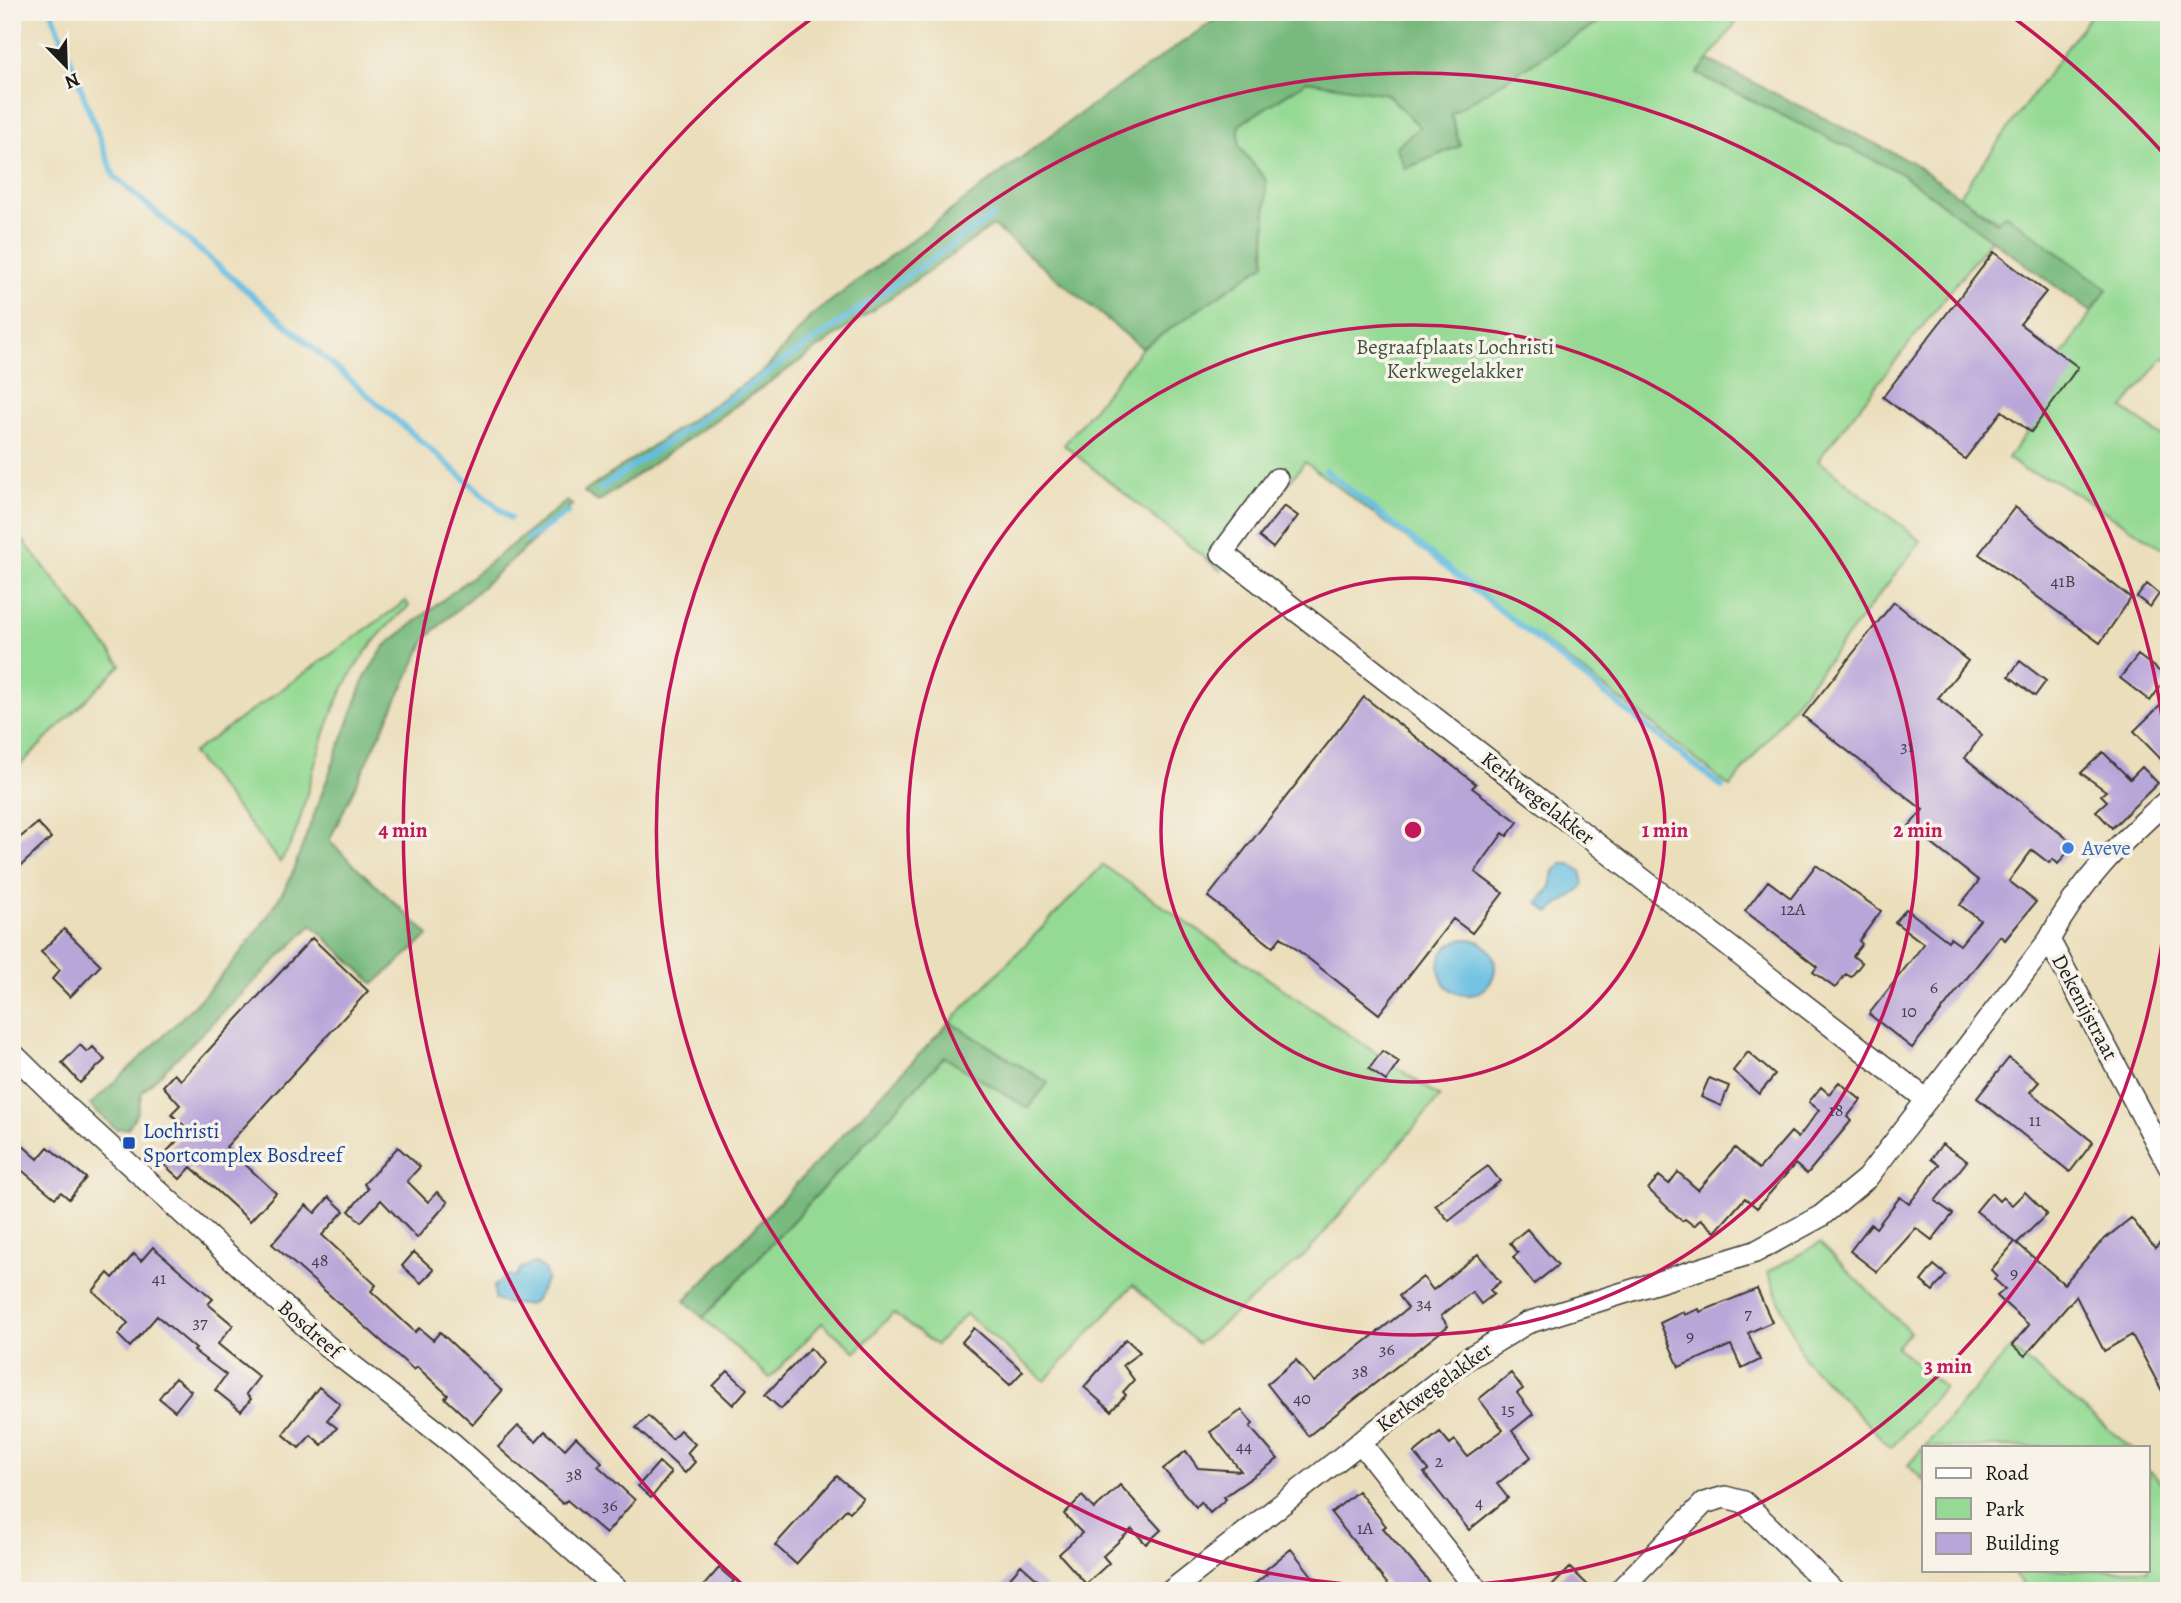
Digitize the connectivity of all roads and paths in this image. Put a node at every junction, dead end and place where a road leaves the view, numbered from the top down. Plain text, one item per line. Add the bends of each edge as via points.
1 (1276, 479) dead end
2 (2169, 799) edge
3 (2049, 940) junction
4 (12, 1053) edge
5 (1927, 1100) junction
6 (2169, 1166) edge
7 (1360, 1442) junction
8 (619, 1591) edge
9 (1171, 1591) edge
10 (1478, 1591) edge
11 (1619, 1591) edge
12 (1834, 1591) edge

1 - 5 street, Kerkwegelakker via 1222,553
2 - 3 street, Dekenijstraat via 2108,854 2067,904
3 - 5 street, Kerkwegelakker
3 - 6 street, Dekenijstraat
4 - 8 street, Bosdreef via 327,1346 452,1443
5 - 7 street, Kerkwegelakker via 1867,1178 1821,1216 1755,1252 1527,1323 1467,1359
7 - 9 street, Kerkwegelakker
7 - 10 street
11 - 12 street via 1704,1503 1725,1497 1744,1502

